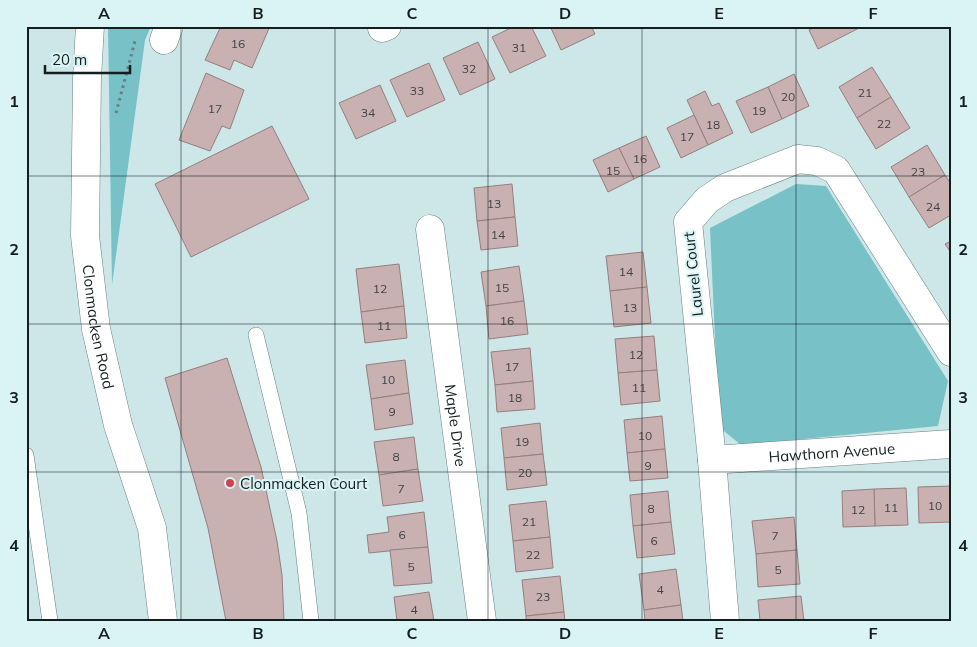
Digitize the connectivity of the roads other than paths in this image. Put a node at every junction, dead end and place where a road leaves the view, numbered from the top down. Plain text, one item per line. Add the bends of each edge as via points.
1 (90, 26) edge
2 (430, 229) dead end
3 (256, 335) dead end
4 (951, 352) edge
5 (947, 439) edge
6 (26, 455) edge
7 (712, 460) junction
8 (50, 621) edge
9 (163, 621) edge
10 (311, 621) edge
11 (482, 621) edge
12 (725, 621) edge

1 - 9 street, Clonmacken Road via 85,236 96,329 118,425 152,528
2 - 11 street, Maple Drive
3 - 10 lane via 299,513
4 - 7 street, Laurel Court via 836,170 817,161 798,159 725,188 707,200 688,222
5 - 7 street, Hawthorn Avenue
6 - 8 lane
7 - 12 street, Laurel Court

